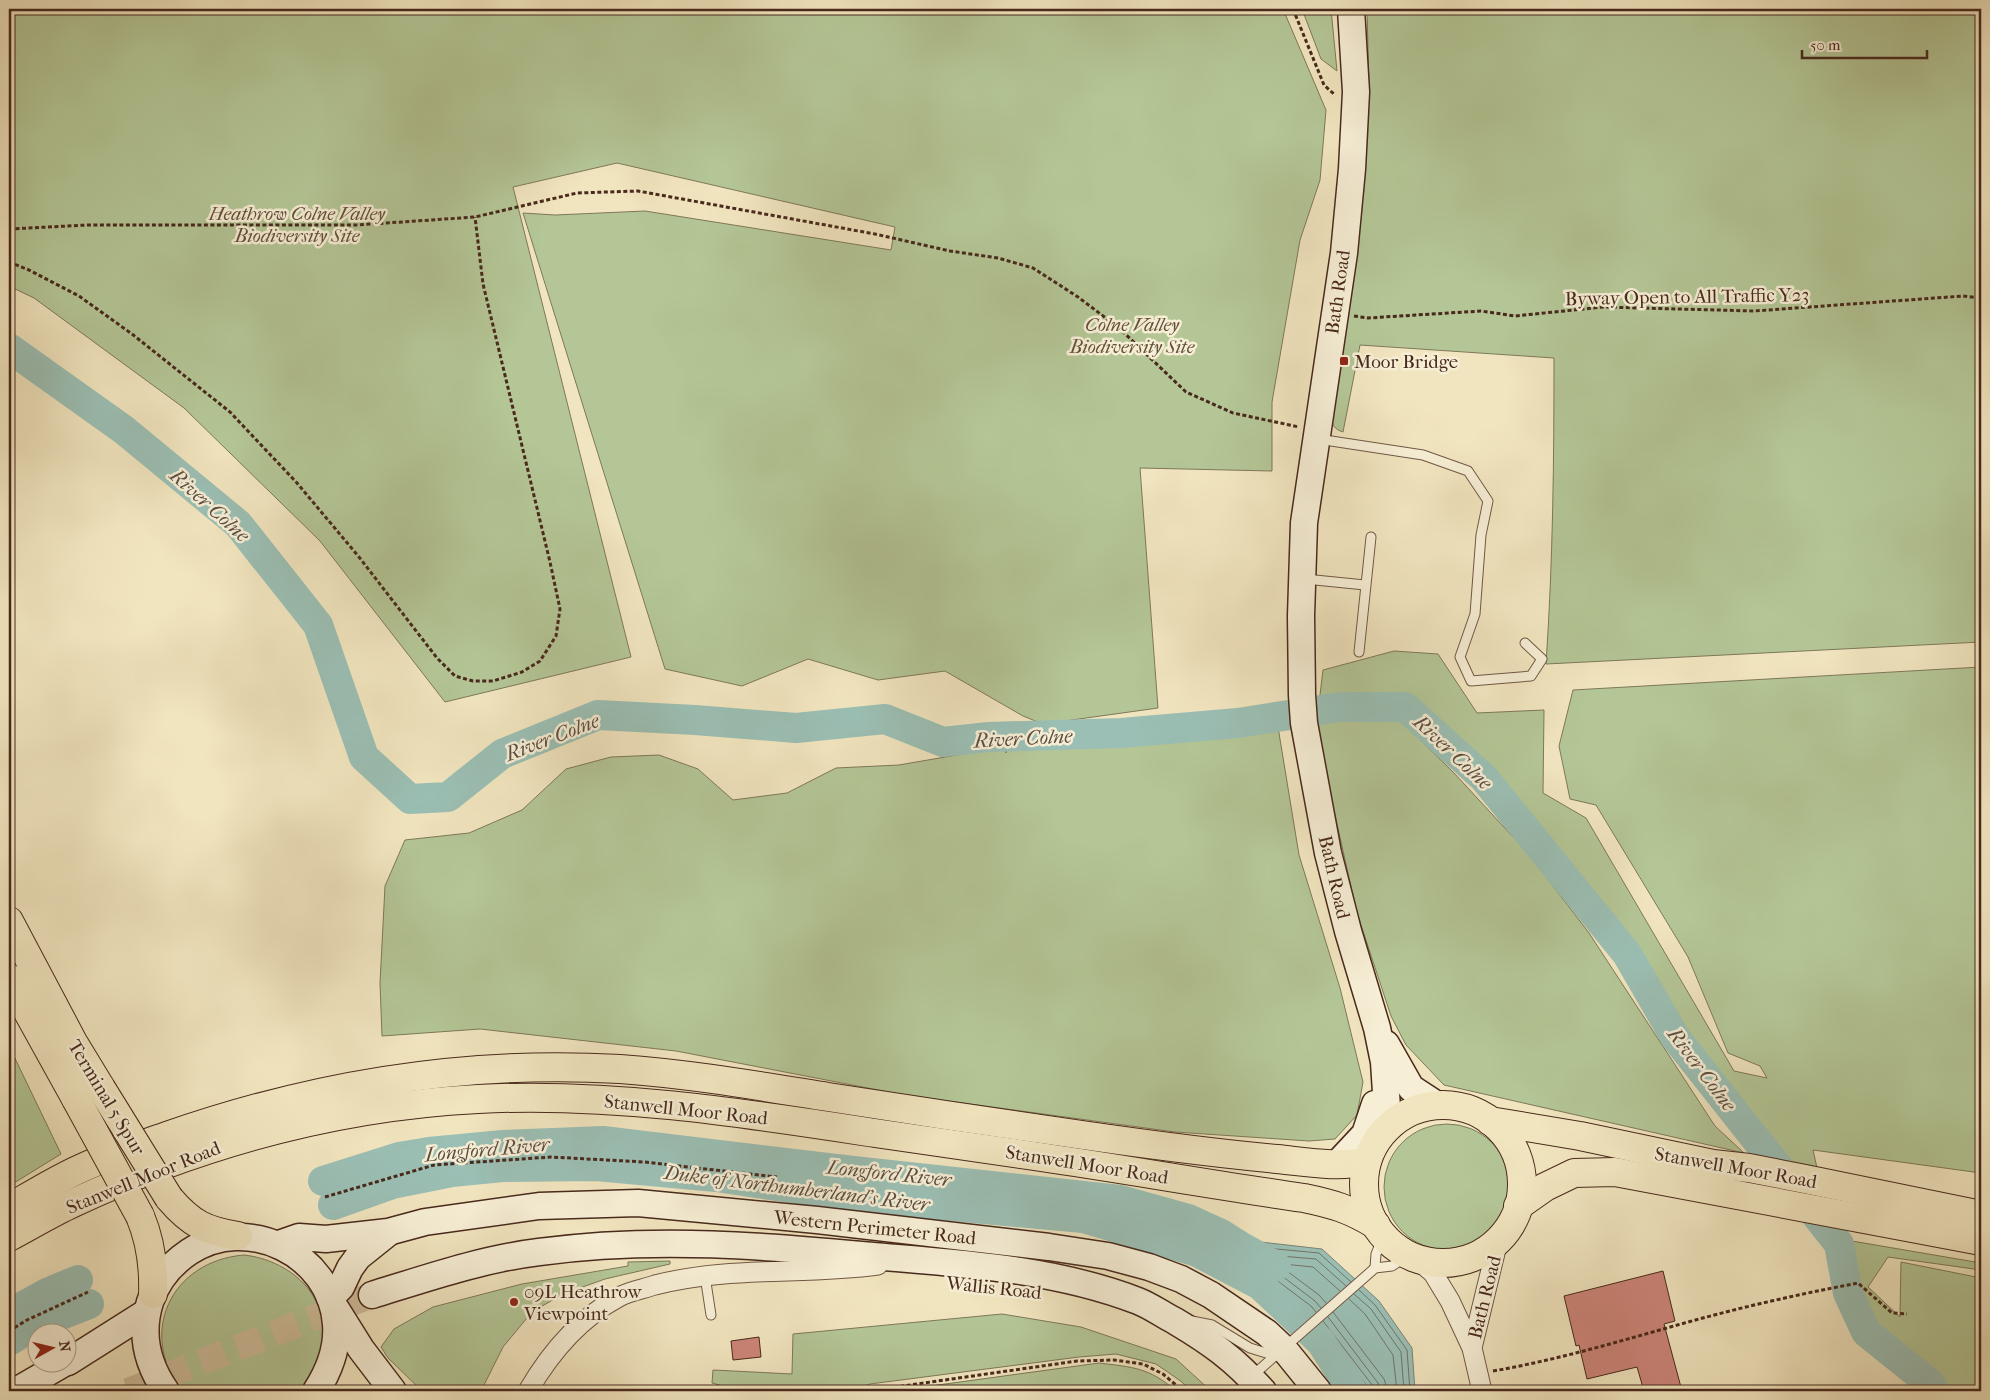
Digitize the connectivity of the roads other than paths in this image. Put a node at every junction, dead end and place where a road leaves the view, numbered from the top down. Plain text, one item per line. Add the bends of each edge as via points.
1 (1351, 9) edge
2 (1317, 435) junction
3 (1372, 537) dead end
4 (1302, 579) junction
5 (1365, 585) junction
6 (1525, 643) dead end
7 (1359, 652) dead end
8 (9, 922) edge
9 (9, 978) edge
10 (1377, 1028) junction
11 (1384, 1062) junction
12 (1436, 1105) junction
13 (1490, 1120) junction
14 (1381, 1135) junction
15 (1367, 1162) junction
16 (1337, 1164) junction
17 (1518, 1206) junction
18 (9, 1208) edge
19 (1981, 1215) edge
20 (1379, 1231) junction
21 (388, 1232) junction
22 (238, 1236) junction
23 (9, 1238) edge
24 (1981, 1241) edge
25 (279, 1244) junction
26 (1496, 1245) junction
27 (1412, 1256) junction
28 (917, 1260) junction
29 (1374, 1270) junction
30 (705, 1276) junction
31 (372, 1295) tunnel mouth
32 (331, 1301) junction
33 (150, 1303) junction
34 (711, 1315) dead end
35 (1165, 1315) junction
36 (1285, 1348) junction
37 (1472, 1348) junction
38 (78, 1354) edge
39 (49, 1372) edge
40 (1480, 1383) edge
41 (1257, 1384) edge
42 (16, 1391) edge
43 (166, 1391) edge
44 (316, 1391) edge
45 (393, 1391) edge
46 (528, 1391) edge
47 (1318, 1391) edge

1 - 2 street, Bath Road via 1356,92 1352,169 1346,235
2 - 4 street, Bath Road via 1304,523
2 - 6 lane via 1423,455 1468,471 1488,501 1481,534 1475,614 1460,657 1471,681 1531,676 1542,659
3 - 5 lane
4 - 5 lane
4 - 10 street, Bath Road via 1304,723 1328,853
5 - 7 lane
8 - 22 main road, Terminal 5 Spur, bridge via 73,1042 169,1198 184,1215 200,1225 213,1232
9 - 33 main road, Terminal 5 Spur, bridge via 148,1234 154,1270
10 - 11 street, Bath Road
10 - 12 street, Bath Road via 1411,1088
11 - 14 street, Bath Road via 1388,1108
11 - 16 street via 1375,1106 1365,1134
12 - 13 main road via 1458,1106
12 - 14 main road via 1399,1118
13 - 17 main road via 1517,1152 1522,1169
13 - 19 main road, Stanwell Moor Road
14 - 15 main road
15 - 16 main road, Stanwell Moor Road
15 - 20 main road via 1364,1191 1367,1207
16 - 18 main road, Stanwell Moor Road via 1148,1145 665,1074 620,1069 512,1068 394,1079 305,1095 255,1108 206,1122 82,1168
17 - 24 main road, Stanwell Moor Road via 1545,1187 1574,1173 1615,1172
17 - 26 main road via 1512,1222
20 - 23 main road, Stanwell Moor Road via 1354,1211 1304,1198 1032,1155 680,1106 524,1098 404,1106 276,1129 182,1158 123,1181 70,1204
20 - 27 main road
20 - 29 lane
21 - 25 street, Western Perimeter Road via 334,1239 299,1237
21 - 32 street, Western Perimeter Road via 358,1257
21 - 36 street, Western Perimeter Road via 425,1222 539,1206 638,1203 1049,1247 1108,1256 1181,1279 1212,1295
22 - 25 street
22 - 33 street via 217,1239 184,1255 164,1275
25 - 32 street via 301,1257 318,1276
26 - 27 main road via 1476,1258 1454,1263 1436,1263
26 - 37 street, Bath Road
27 - 29 lane
27 - 37 street, Bath Road via 1433,1273
28 - 30 street via 862,1267 730,1272
28 - 31 street, Western Perimeter Road via 711,1243 611,1244 537,1252 464,1266
28 - 35 street, Western Perimeter Road via 1064,1278 1114,1292
29 - 36 lane
30 - 34 lane
30 - 46 street via 620,1296 594,1313 555,1350
32 - 44 street via 336,1342 332,1360
32 - 45 street via 361,1349
33 - 38 street
33 - 43 street via 145,1329 146,1346 157,1379
35 - 36 lane, Western Perimeter Road via 1212,1325 1250,1348
35 - 41 street, Western Perimeter Road via 1216,1347
36 - 41 lane
36 - 47 street, Western Perimeter Road
37 - 40 street, Bath Road
39 - 42 street

